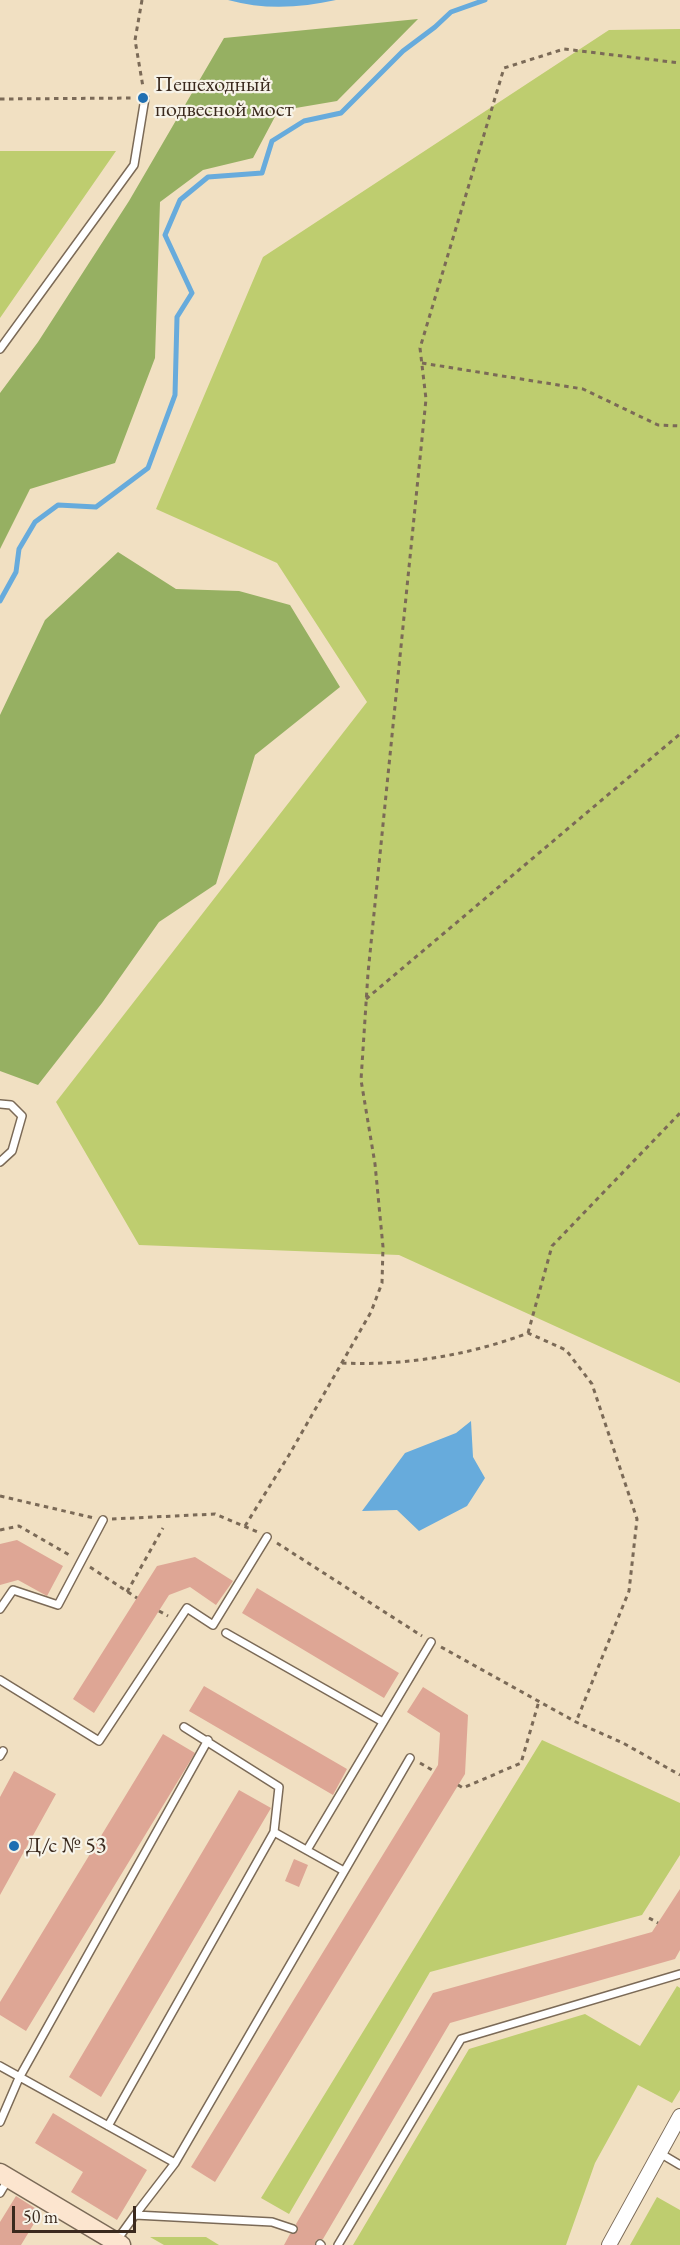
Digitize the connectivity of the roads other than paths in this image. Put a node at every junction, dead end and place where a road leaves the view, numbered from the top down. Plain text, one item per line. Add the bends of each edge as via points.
1 (145, 98) road end
2 (0, 349) edge
3 (0, 1104) edge
4 (0, 1162) edge
5 (103, 1520) road end
6 (267, 1537) road end
7 (0, 1609) edge
8 (226, 1633) dead end
9 (431, 1642) road end
10 (0, 1680) edge
11 (383, 1722) junction
12 (184, 1727) dead end
13 (208, 1740) junction
14 (410, 1758) road end
15 (274, 1832) junction
16 (307, 1850) junction
17 (344, 1871) junction
18 (680, 1974) edge
19 (0, 2066) edge
20 (19, 2078) junction
21 (680, 2116) edge
22 (0, 2122) edge
23 (108, 2126) junction
24 (658, 2152) junction
25 (176, 2163) junction
26 (680, 2165) edge
27 (3, 2182) edge
28 (135, 2215) junction
29 (294, 2229) dead end
30 (118, 2244) edge
31 (338, 2245) edge
32 (609, 2245) edge

1 - 2 lane via 134,165
3 - 4 lane via 11,1105 22,1116 12,1151
5 - 7 lane via 58,1605 13,1590
6 - 10 lane via 213,1625 187,1608 99,1741
8 - 11 lane
9 - 11 lane
11 - 16 lane
12 - 13 lane
13 - 15 lane via 279,1787
13 - 20 lane
14 - 17 lane
15 - 16 lane
15 - 23 lane
16 - 17 lane
17 - 25 lane
18 - 31 lane via 461,2039
19 - 20 lane
20 - 22 lane
20 - 23 lane
21 - 24 street
23 - 25 lane
24 - 26 lane
24 - 32 street
25 - 28 lane
27 - 30 street
28 - 29 lane via 272,2222
28 - 30 lane

